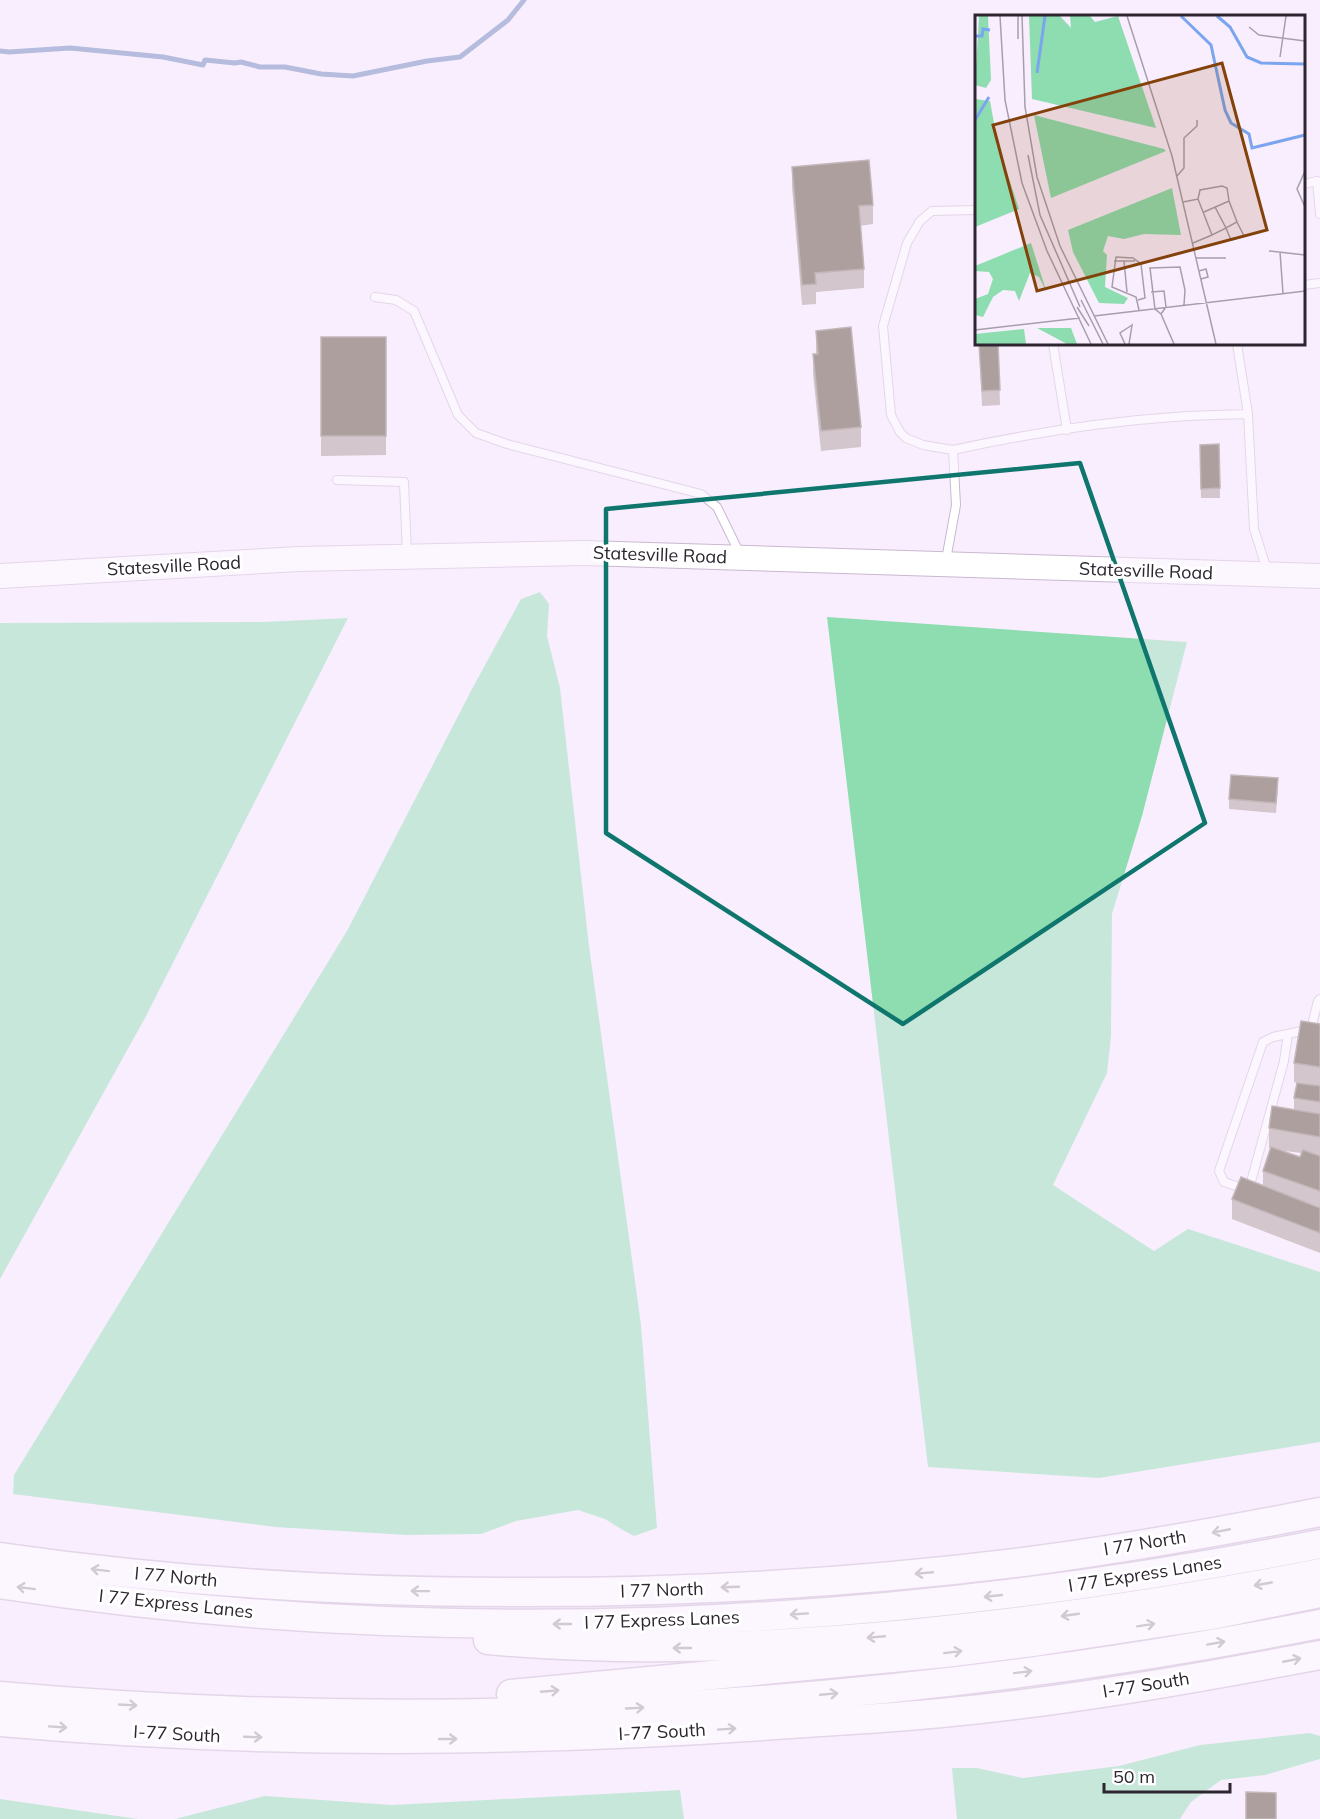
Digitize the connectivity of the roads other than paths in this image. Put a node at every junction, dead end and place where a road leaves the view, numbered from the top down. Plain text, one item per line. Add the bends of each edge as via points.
1 (1305, 184) edge
2 (975, 210) edge
3 (1320, 214) edge
4 (1320, 283) edge
5 (1305, 285) edge
6 (375, 297) dead end
7 (1053, 345) edge
8 (1237, 345) edge
9 (1248, 414) junction
10 (1067, 430) junction
11 (953, 450) junction
12 (337, 480) dead end
13 (407, 556) junction
14 (741, 558) junction
15 (945, 564) junction
16 (1269, 575) junction
17 (0, 576) edge
18 (1320, 576) edge
19 (1320, 999) edge
20 (1288, 1034) junction
21 (1268, 1117) junction
22 (1279, 1118) edge
23 (1248, 1190) junction
24 (1258, 1194) edge
25 (1320, 1512) edge
26 (1320, 1544) edge
27 (0, 1557) edge
28 (1320, 1573) edge
29 (0, 1584) edge
30 (1320, 1593) edge
31 (293, 1615) junction
32 (1320, 1624) edge
33 (1320, 1655) edge
34 (0, 1696) edge
35 (303, 1712) junction
36 (0, 1722) edge

1 - 3 lane via 1317,181
2 - 11 lane via 932,211 920,221 907,243 883,326 891,415 900,432 923,445
4 - 5 lane
6 - 14 lane via 396,300 414,311 459,415 476,433 700,494 717,507
7 - 10 lane
8 - 9 lane
9 - 10 lane via 1174,417
9 - 16 lane via 1254,529
10 - 11 lane
11 - 15 lane via 956,505
12 - 13 lane via 404,482
13 - 14 main road, Statesville Road via 585,553
13 - 17 main road, Statesville Road
14 - 15 main road, Statesville Road
15 - 16 main road, Statesville Road
16 - 18 main road, Statesville Road
19 - 20 lane via 1311,1029
20 - 21 lane
20 - 23 lane via 1263,1042 1219,1171 1224,1182
21 - 22 lane
21 - 23 lane
23 - 24 lane
25 -> 27 highway, I 77 North via 1030,1561 848,1580 665,1590 387,1591 113,1571
26 -> 31 highway, I 77 Express Lanes via 1033,1591 769,1616 559,1624
28 -> 31 highway via 1037,1620 759,1646 635,1648 531,1644
31 -> 29 highway, I 77 Express Lanes
35 -> 30 highway via 945,1653 1202,1617
35 -> 32 highway via 580,1710 834,1694 1043,1669
36 -> 33 highway, I-77 South via 303,1739 488,1739 651,1733 951,1712 1169,1682
34 -> 35 highway

